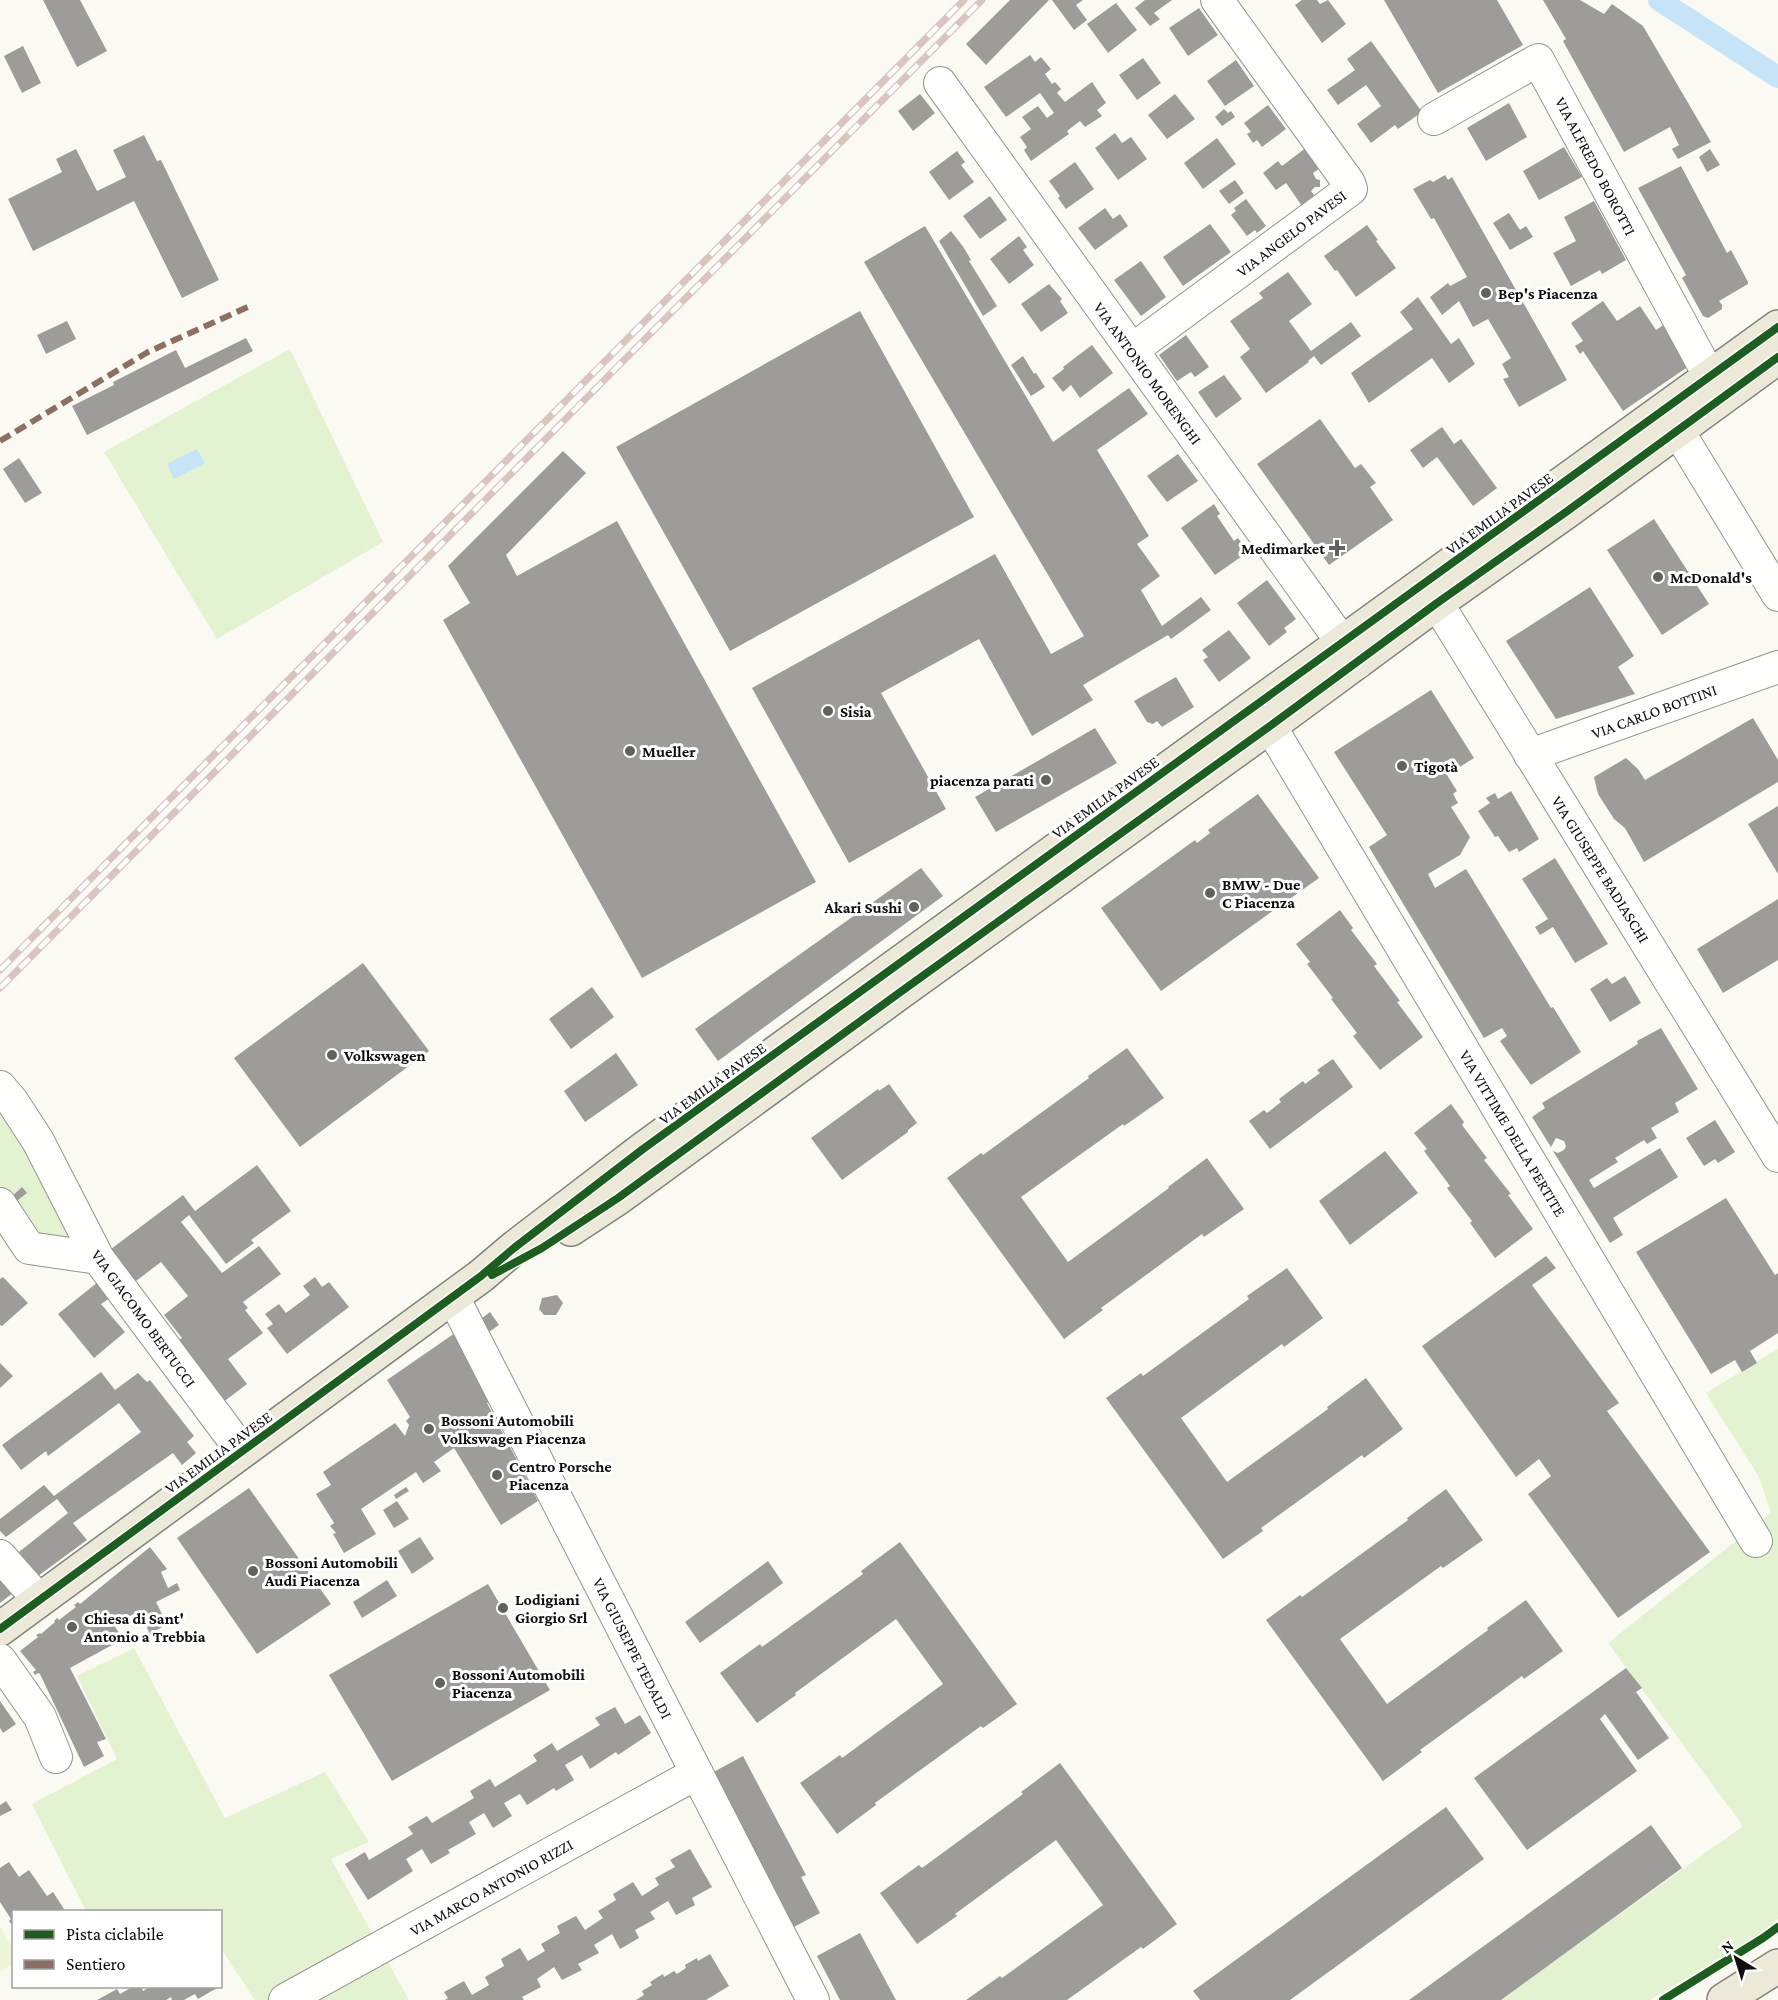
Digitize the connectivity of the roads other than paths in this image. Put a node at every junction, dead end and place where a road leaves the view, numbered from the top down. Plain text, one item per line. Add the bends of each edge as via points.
1 (1217, 0) edge
2 (940, 83) dead end
3 (1434, 119) dead end
4 (1778, 327) edge
5 (1132, 350) junction
6 (1778, 357) edge
7 (1710, 377) junction
8 (1678, 431) junction
9 (1430, 594) junction
10 (1778, 595) edge
11 (1350, 653) junction
12 (1778, 667) edge
13 (1270, 726) junction
14 (1530, 755) junction
15 (0, 1087) edge
16 (1777, 1154) edge
17 (0, 1204) edge
18 (98, 1258) junction
19 (453, 1297) junction
20 (242, 1451) junction
21 (1756, 1541) dead end
22 (0, 1556) edge
23 (39, 1600) junction
24 (0, 1629) edge
25 (0, 1660) edge
26 (56, 1757) dead end
27 (697, 1773) junction
28 (1778, 1966) edge
29 (810, 1999) edge
30 (285, 2000) edge
31 (1724, 2000) edge

1 - 5 street, VIA ANGELO PAVESI via 1351,189
2 - 5 street, VIA ANTONIO MORENGHI
3 - 7 street, VIA ALFREDO BOROTTI via 1538,60
4 - 7 main road, VIA EMILIA PAVESE
5 - 11 street, VIA ANTONIO MORENGHI
6 - 8 main road, VIA EMILIA PAVESE
7 - 9 main road, VIA EMILIA PAVESE
8 - 9 main road, VIA EMILIA PAVESE
8 - 10 street
9 - 11 main road, VIA EMILIA PAVESE
9 - 14 street, VIA GIUSEPPE BADIASCHI
11 - 13 main road, VIA EMILIA PAVESE
11 - 19 main road, VIA EMILIA PAVESE via 1009,882 643,1149
12 - 14 street, VIA CARLO BOTTINI
13 - 19 main road, VIA EMILIA PAVESE via 618,1198 542,1248
13 - 21 street, VIA VITTIME DELLA PERTITE
14 - 16 street, VIA GIUSEPPE BADIASCHI
15 - 18 street, VIA GIACOMO BERTUCCI via 38,1141
17 - 18 street via 29,1248
18 - 20 street, VIA GIACOMO BERTUCCI
19 - 20 main road, VIA EMILIA PAVESE
19 - 27 street, VIA GIUSEPPE TEDALDI
20 - 23 main road, VIA EMILIA PAVESE
22 - 23 street
23 - 24 main road, VIA EMILIA PAVESE
25 - 26 street via 40,1717
27 - 29 street, VIA GIUSEPPE TEDALDI
27 - 30 street, VIA MARCO ANTONIO RIZZI
28 - 31 main road

